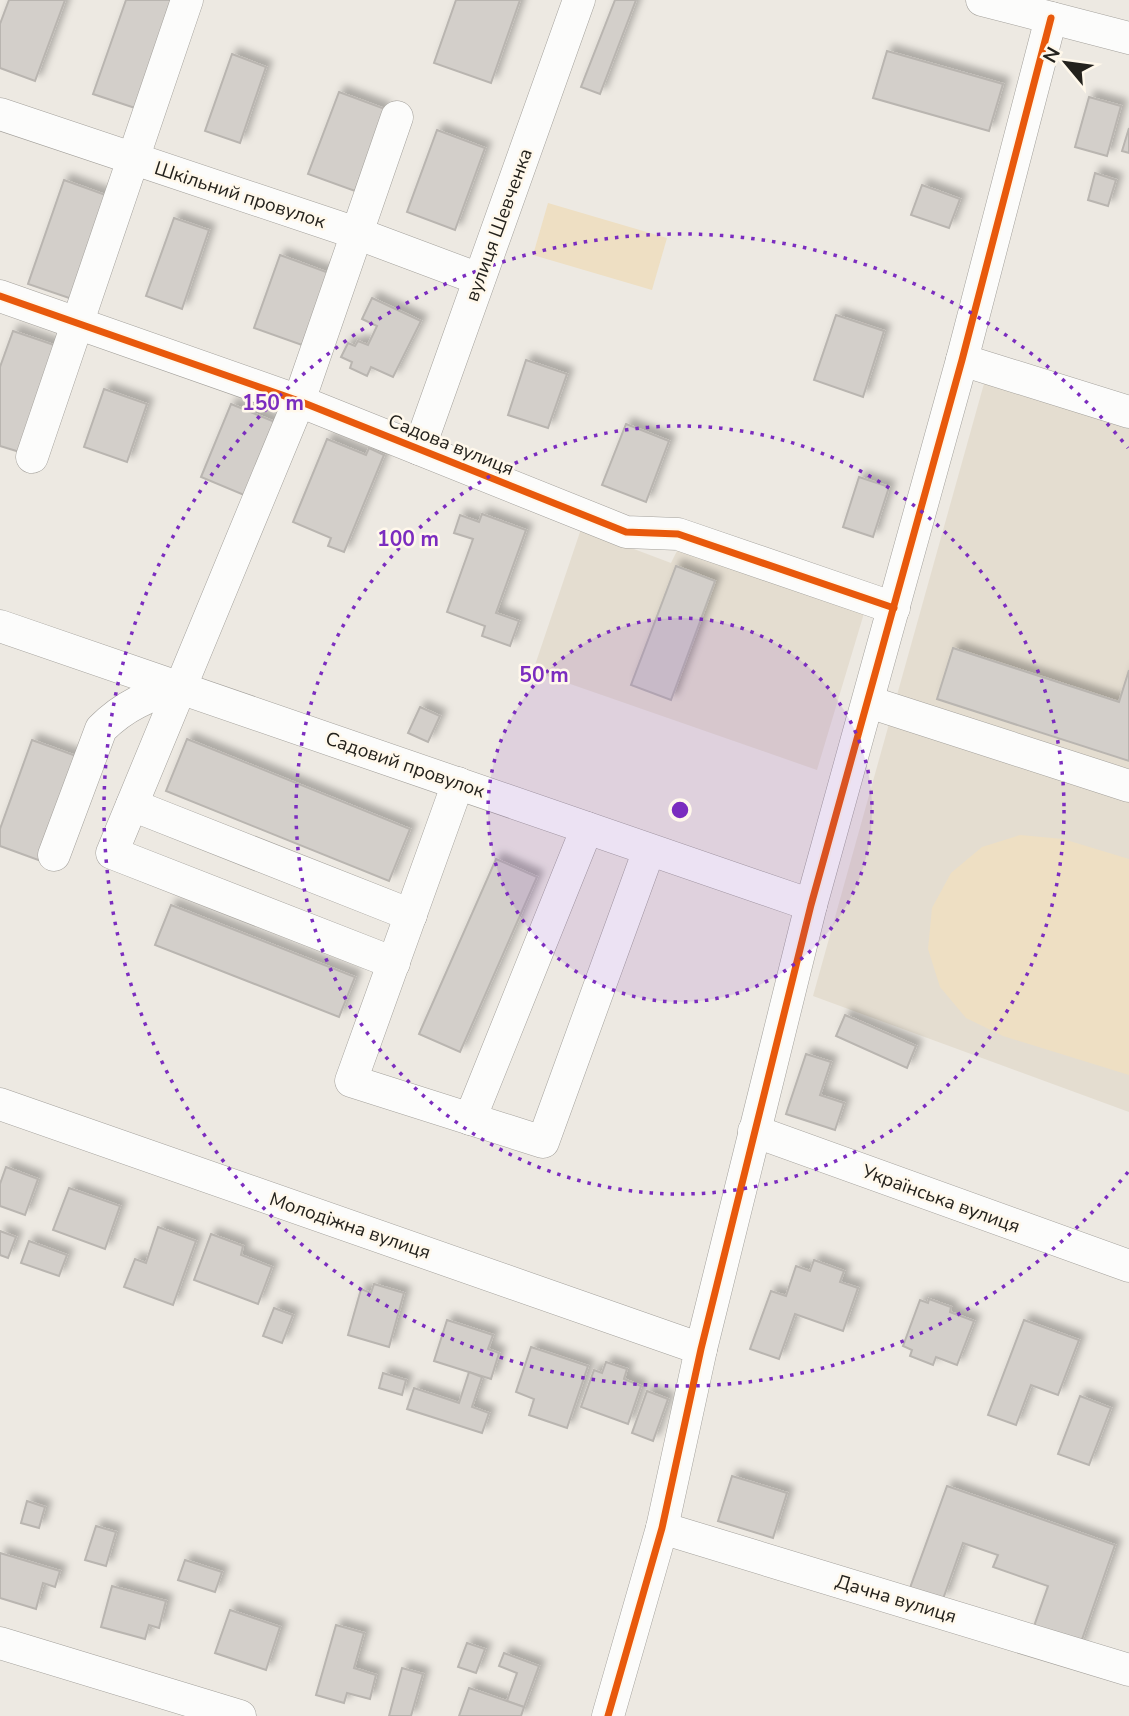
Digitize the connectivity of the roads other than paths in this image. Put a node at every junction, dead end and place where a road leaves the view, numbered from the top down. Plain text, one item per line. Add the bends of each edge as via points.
1 (187, 0) edge
2 (579, 0) edge
3 (982, 0) edge
4 (1051, 18) junction
5 (1129, 38) edge
6 (0, 114) edge
7 (397, 117) dead end
8 (133, 159) junction
9 (356, 233) junction
10 (479, 279) junction
11 (0, 296) edge
12 (77, 323) junction
13 (962, 360) junction
14 (299, 401) junction
15 (1129, 412) edge
16 (419, 449) junction
17 (32, 457) dead end
18 (894, 608) junction
19 (0, 626) edge
20 (179, 688) junction
21 (869, 702) junction
22 (458, 783) junction
23 (1129, 786) edge
24 (132, 805) junction
25 (587, 828) junction
26 (649, 849) junction
27 (54, 855) dead end
28 (811, 905) junction
29 (411, 915) junction
30 (394, 963) junction
31 (0, 1104) edge
32 (470, 1119) junction
33 (754, 1131) junction
34 (1129, 1266) edge
35 (701, 1349) junction
36 (662, 1528) junction
37 (0, 1643) edge
38 (1129, 1670) edge
39 (612, 1715) edge
40 (240, 1716) edge

1 - 8 street
2 - 10 street, вулиця Шевченка
3 - 4 street
4 - 5 street
4 - 13 street
6 - 8 street, Шкільний провулок
7 - 9 street
8 - 9 street, Шкільний провулок
8 - 12 street
9 - 10 street, Шкільний провулок
9 - 14 street
10 - 16 street, вулиця Шевченка
11 - 12 street, Садова вулиця
12 - 14 street, Садова вулиця
12 - 17 street
13 - 15 street
13 - 18 street
14 - 16 street, Садова вулиця
14 - 20 street
16 - 18 street, Садова вулиця via 626,532 678,534
18 - 21 street
19 - 20 street, Садовий провулок
20 - 22 street, Садовий провулок
20 - 24 street
20 - 27 street via 150,695 116,714 101,729
21 - 23 street
21 - 28 street
22 - 25 street, Садовий провулок
22 - 29 street
24 - 29 street
24 - 30 street via 112,853
25 - 26 street, Садовий провулок
25 - 32 street
26 - 28 street, Садовий провулок
26 - 32 street via 543,1142
28 - 33 street
29 - 30 street
30 - 32 street via 351,1081
31 - 35 street, Молодіжна вулиця
33 - 34 street, Українська вулиця
33 - 35 street
35 - 36 street
36 - 38 street, Дачна вулиця
36 - 39 street
37 - 40 street

